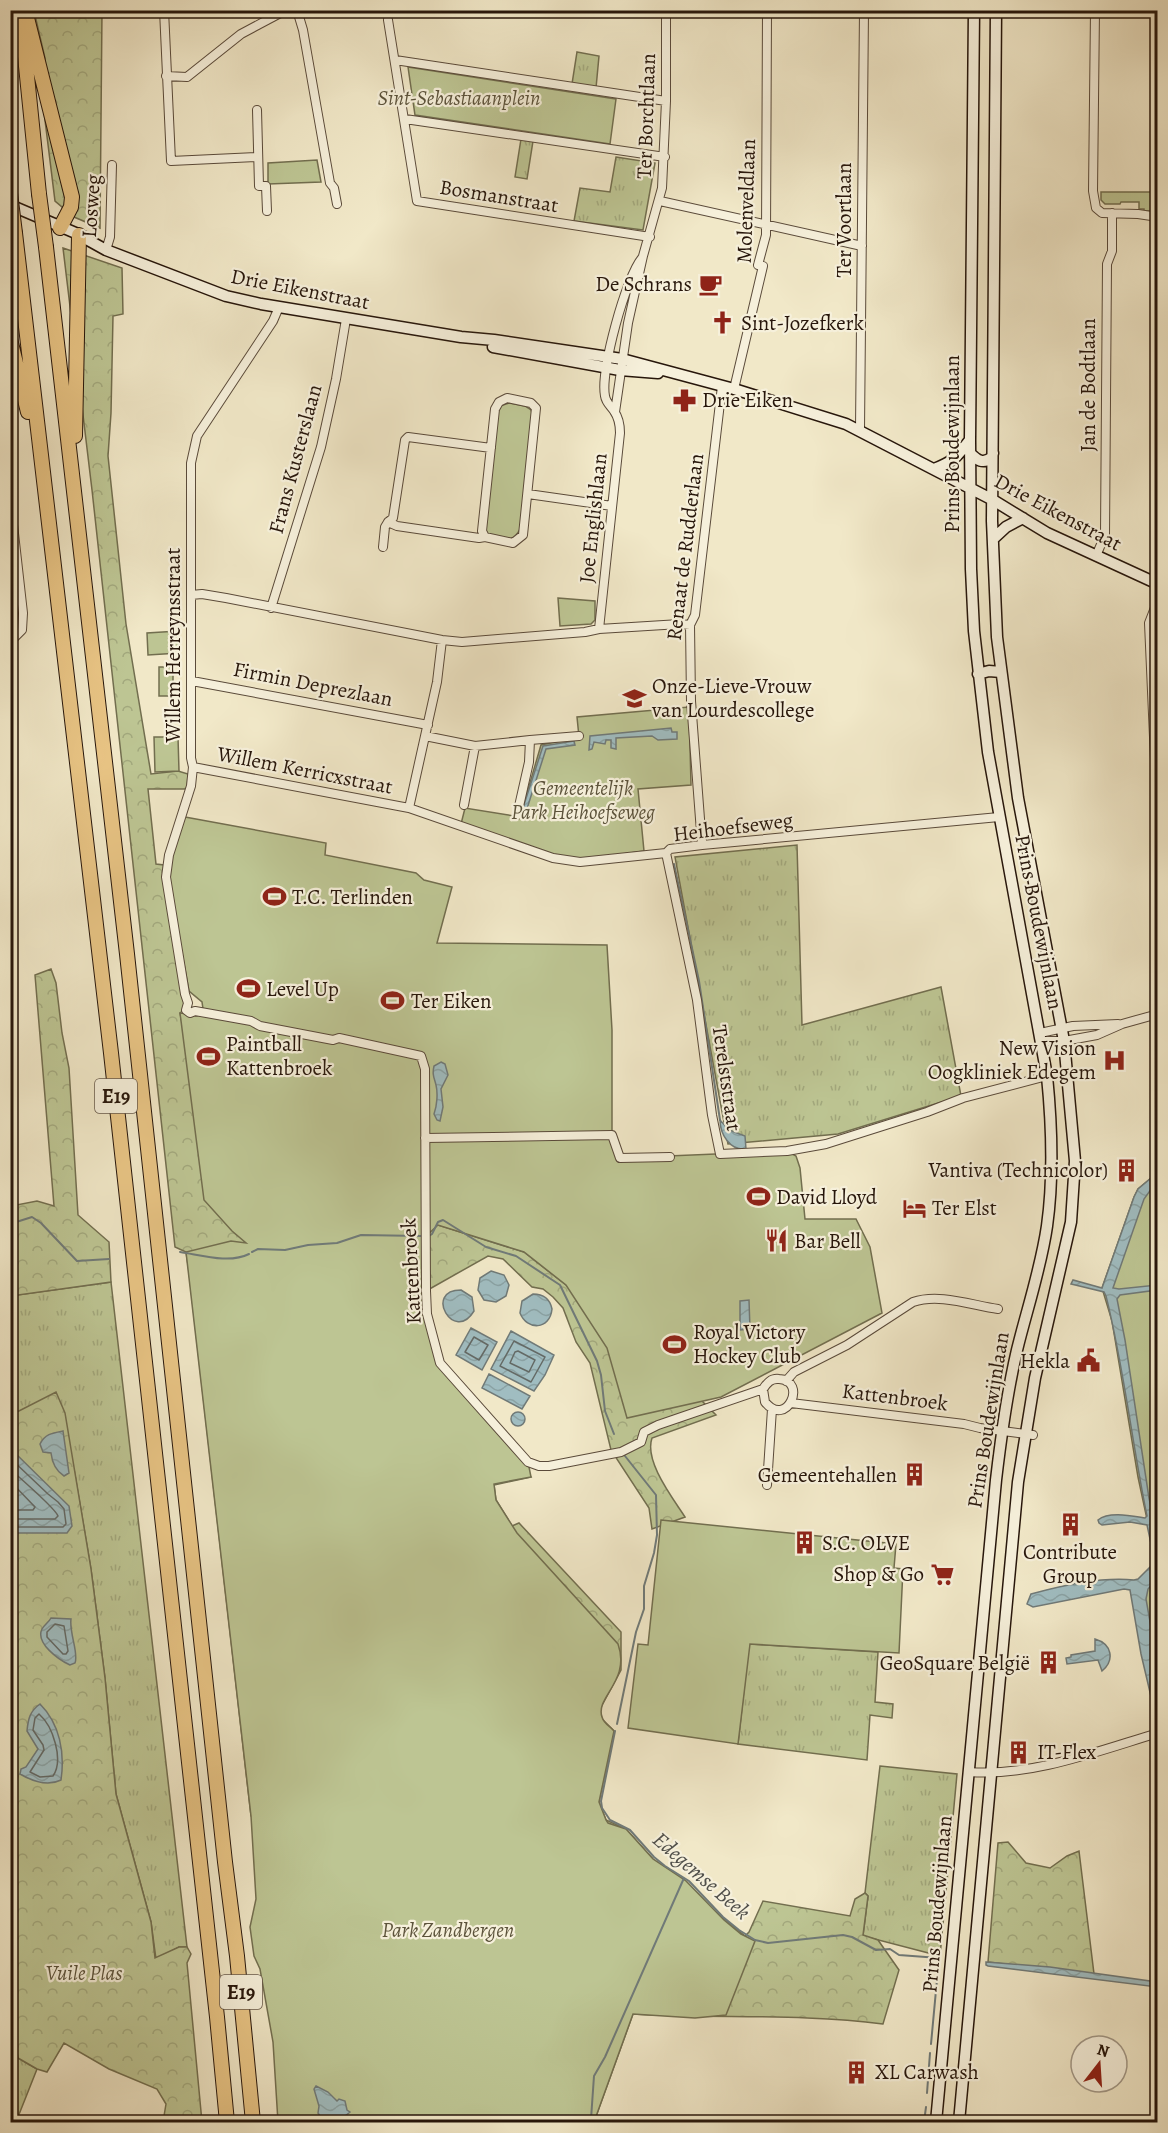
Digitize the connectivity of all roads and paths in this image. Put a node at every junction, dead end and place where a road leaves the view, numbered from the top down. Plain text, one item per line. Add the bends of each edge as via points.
1 (20, 10) edge
2 (25, 10) edge
3 (164, 10) edge
4 (286, 10) edge
5 (297, 10) edge
6 (666, 10) edge
7 (767, 10) edge
8 (864, 10) edge
9 (974, 10) edge
10 (996, 10) edge
11 (1095, 10) edge
12 (388, 20) dead end
13 (395, 60) junction
14 (166, 76) junction
15 (666, 101) junction
16 (257, 110) dead end
17 (405, 119) junction
18 (257, 157) junction
19 (665, 157) junction
20 (112, 165) dead end
21 (660, 201) junction
22 (11, 203) edge
23 (337, 204) dead end
24 (267, 211) dead end
25 (1112, 213) junction
26 (1158, 217) edge
27 (767, 225) junction
28 (60, 228) junction
29 (79, 235) junction
30 (650, 237) junction
31 (862, 246) junction
32 (107, 247) junction
33 (643, 256) junction
34 (279, 307) junction
35 (346, 319) junction
36 (10, 339) edge
37 (608, 362) junction
38 (621, 364) junction
39 (722, 386) junction
40 (734, 389) junction
41 (615, 412) junction
42 (860, 430) junction
43 (970, 440) junction
44 (490, 448) junction
45 (970, 453) junction
46 (993, 453) junction
47 (934, 469) junction
48 (43, 471) junction
49 (73, 478) junction
50 (971, 488) junction
51 (528, 494) junction
52 (10, 498) edge
53 (993, 500) junction
54 (612, 506) junction
55 (1023, 518) junction
56 (388, 522) junction
57 (485, 537) junction
58 (993, 539) junction
59 (382, 547) dead end
60 (1096, 556) junction
61 (1158, 584) edge
62 (191, 595) junction
63 (1158, 600) edge
64 (271, 608) junction
65 (690, 625) junction
66 (598, 629) junction
67 (442, 640) junction
68 (10, 642) edge
69 (1001, 672) junction
70 (978, 674) junction
71 (192, 681) junction
72 (428, 725) junction
73 (425, 736) junction
74 (579, 736) dead end
75 (530, 740) junction
76 (475, 746) junction
77 (194, 767) junction
78 (464, 805) dead end
79 (409, 808) junction
80 (517, 815) dead end
81 (999, 817) junction
82 (1158, 828) edge
83 (702, 845) junction
84 (666, 852) junction
85 (188, 1003) joint
86 (1158, 1014) edge
87 (1122, 1024) junction
88 (1062, 1028) junction
89 (1041, 1037) junction
90 (1064, 1041) junction
91 (1047, 1076) junction
92 (424, 1138) junction
93 (670, 1156) dead end
94 (998, 1309) dead end
95 (786, 1381) junction
96 (763, 1389) junction
97 (791, 1403) junction
98 (772, 1408) junction
99 (998, 1431) junction
100 (1029, 1435) junction
101 (767, 1485) dead end
102 (1158, 1732) edge
103 (969, 1772) junction
104 (991, 1774) junction
105 (227, 2122) edge
106 (253, 2122) edge
107 (936, 2122) edge
108 (959, 2122) edge

1 - 49 highway, E19, bridge
2 - 28 highway via 72,197
3 - 14 street
4 - 14 street via 241,34 187,77
5 - 23 street
6 - 15 street, Ter Borchtlaan
7 - 27 street, Molenveldlaan
8 - 31 street, Ter Voortlaan
9 - 43 main road, Prins Boudewijnlaan
10 - 46 main road, Prins Boudewijnlaan
11 - 25 street via 1093,191 1096,208
12 - 13 street, Bosmanstraat
13 - 15 street
13 - 17 street, Bosmanstraat
14 - 18 street via 171,161
15 - 19 street, Ter Borchtlaan
16 - 18 street
17 - 19 street
17 - 30 street, Bosmanstraat via 417,201
18 - 24 street via 258,186 266,186
19 - 21 street, Ter Borchtlaan
20 - 32 street, Losweg
21 - 27 street
21 - 30 street, Ter Borchtlaan
22 - 28 main road, Drie Eikenstraat
22 - 48 highway, E19, bridge
25 - 26 street
25 - 60 street, Jan de Bodtlaan via 1112,251 1107,264 1105,536
27 - 31 street
27 - 40 street, Molenveldlaan via 758,265 763,266
28 - 29 main road, Drie Eikenstraat
29 - 32 main road, Drie Eikenstraat
29 - 49 highway
30 - 33 street, Ter Borchtlaan
31 - 42 street, Ter Voortlaan
32 - 34 main road, Drie Eikenstraat via 226,296
33 - 37 street, Ter Borchtlaan via 634,268
33 - 38 street, Ter Borchtlaan
34 - 35 main road, Drie Eikenstraat
34 - 62 street, Willem Herreynsstraat via 197,435 191,463
35 - 37 main road, Drie Eikenstraat via 461,338 496,348
35 - 64 street, Frans Kusterslaan via 321,447
36 - 48 highway
37 - 38 main road, Drie Eikenstraat
37 - 41 street, Joe Englishlaan via 605,398
38 - 39 main road, Drie Eikenstraat
38 - 41 street, Joe Englishlaan
39 - 40 main road, Drie Eikenstraat
39 - 65 street, Renaat de Rudderlaan via 695,615
40 - 42 main road, Drie Eikenstraat
41 - 54 street, Joe Englishlaan via 620,434
42 - 47 main road, Drie Eikenstraat
43 - 45 main road, Prins Boudewijnlaan
43 - 47 main road via 949,464
44 - 51 street via 499,402 517,399 536,408
44 - 56 street via 408,437 393,518
44 - 57 street via 482,531
45 - 46 main road via 979,461 988,460
45 - 50 main road, Prins Boudewijnlaan
46 - 53 main road, Prins Boudewijnlaan
47 - 50 main road, Drie Eikenstraat
48 - 105 highway, E19 via 113,1064
49 - 106 highway, E19
50 - 53 main road, Drie Eikenstraat
50 - 70 main road, Prins Boudewijnlaan via 971,570
51 - 54 street
51 - 57 street via 519,540 513,543
52 - 68 street via 23,613 22,630
53 - 55 main road, Drie Eikenstraat
53 - 58 main road, Prins Boudewijnlaan
54 - 66 street, Joe Englishlaan
55 - 58 main road
55 - 60 main road, Drie Eikenstraat
56 - 57 street
56 - 59 street
58 - 69 main road, Prins Boudewijnlaan
60 - 61 main road, Drie Eikenstraat
62 - 64 street
62 - 71 street, Willem Herreynsstraat
63 - 82 street via 1149,623
64 - 67 street
65 - 66 street
65 - 83 street, Renaat de Rudderlaan
66 - 67 street via 462,642
67 - 72 street
69 - 70 main road via 989,670
69 - 88 main road, Prins Boudewijnlaan via 1018,798
70 - 81 main road, Prins Boudewijnlaan
71 - 72 street, Firmin Deprezlaan
71 - 77 street, Willem Herreynsstraat
72 - 73 street
73 - 76 street
73 - 79 street
74 - 75 street
75 - 76 street
75 - 80 street
76 - 78 street
77 - 79 street, Willem Kerricxstraat
77 - 85 street, Willem Herreynsstraat via 166,877
79 - 84 street, Heihoefseweg via 553,858 580,862
81 - 83 street, Heihoefseweg
81 - 89 main road, Prins Boudewijnlaan
83 - 84 street, Heihoefseweg
84 - 91 street, Terelststraat via 699,1012 720,1154 817,1146 927,1113 963,1098
85 - 92 street, Kattenbroek via 186,1010 190,1013 251,1021 260,1026 421,1056 425,1069
86 - 87 street
87 - 88 street
87 - 90 street via 1097,1035
88 - 89 street
88 - 90 main road, Prins Boudewijnlaan
89 - 90 street
89 - 91 main road, Prins Boudewijnlaan
90 - 100 main road, Prins Boudewijnlaan via 1075,1161 1071,1222 1045,1332
91 - 99 main road, Prins Boudewijnlaan via 1051,1175 1046,1228
92 - 93 street via 612,1135 620,1158
92 - 96 street, Kattenbroek via 427,1314 440,1363 528,1462 549,1466 621,1452 640,1442 644,1432 658,1425
94 - 95 street, Kattenbroek via 935,1299 913,1302 846,1345 794,1372
95 - 96 street, Kattenbroek via 772,1380
95 - 97 street via 793,1389
96 - 98 street via 765,1402
97 - 98 street, Kattenbroek via 782,1409
97 - 99 street, Kattenbroek
98 - 101 street
99 - 100 street, Kattenbroek
99 - 103 main road, Prins Boudewijnlaan
100 - 104 main road, Prins Boudewijnlaan via 1018,1482
102 - 104 street via 1067,1761
103 - 104 street
103 - 107 main road, Prins Boudewijnlaan
104 - 108 main road, Prins Boudewijnlaan

